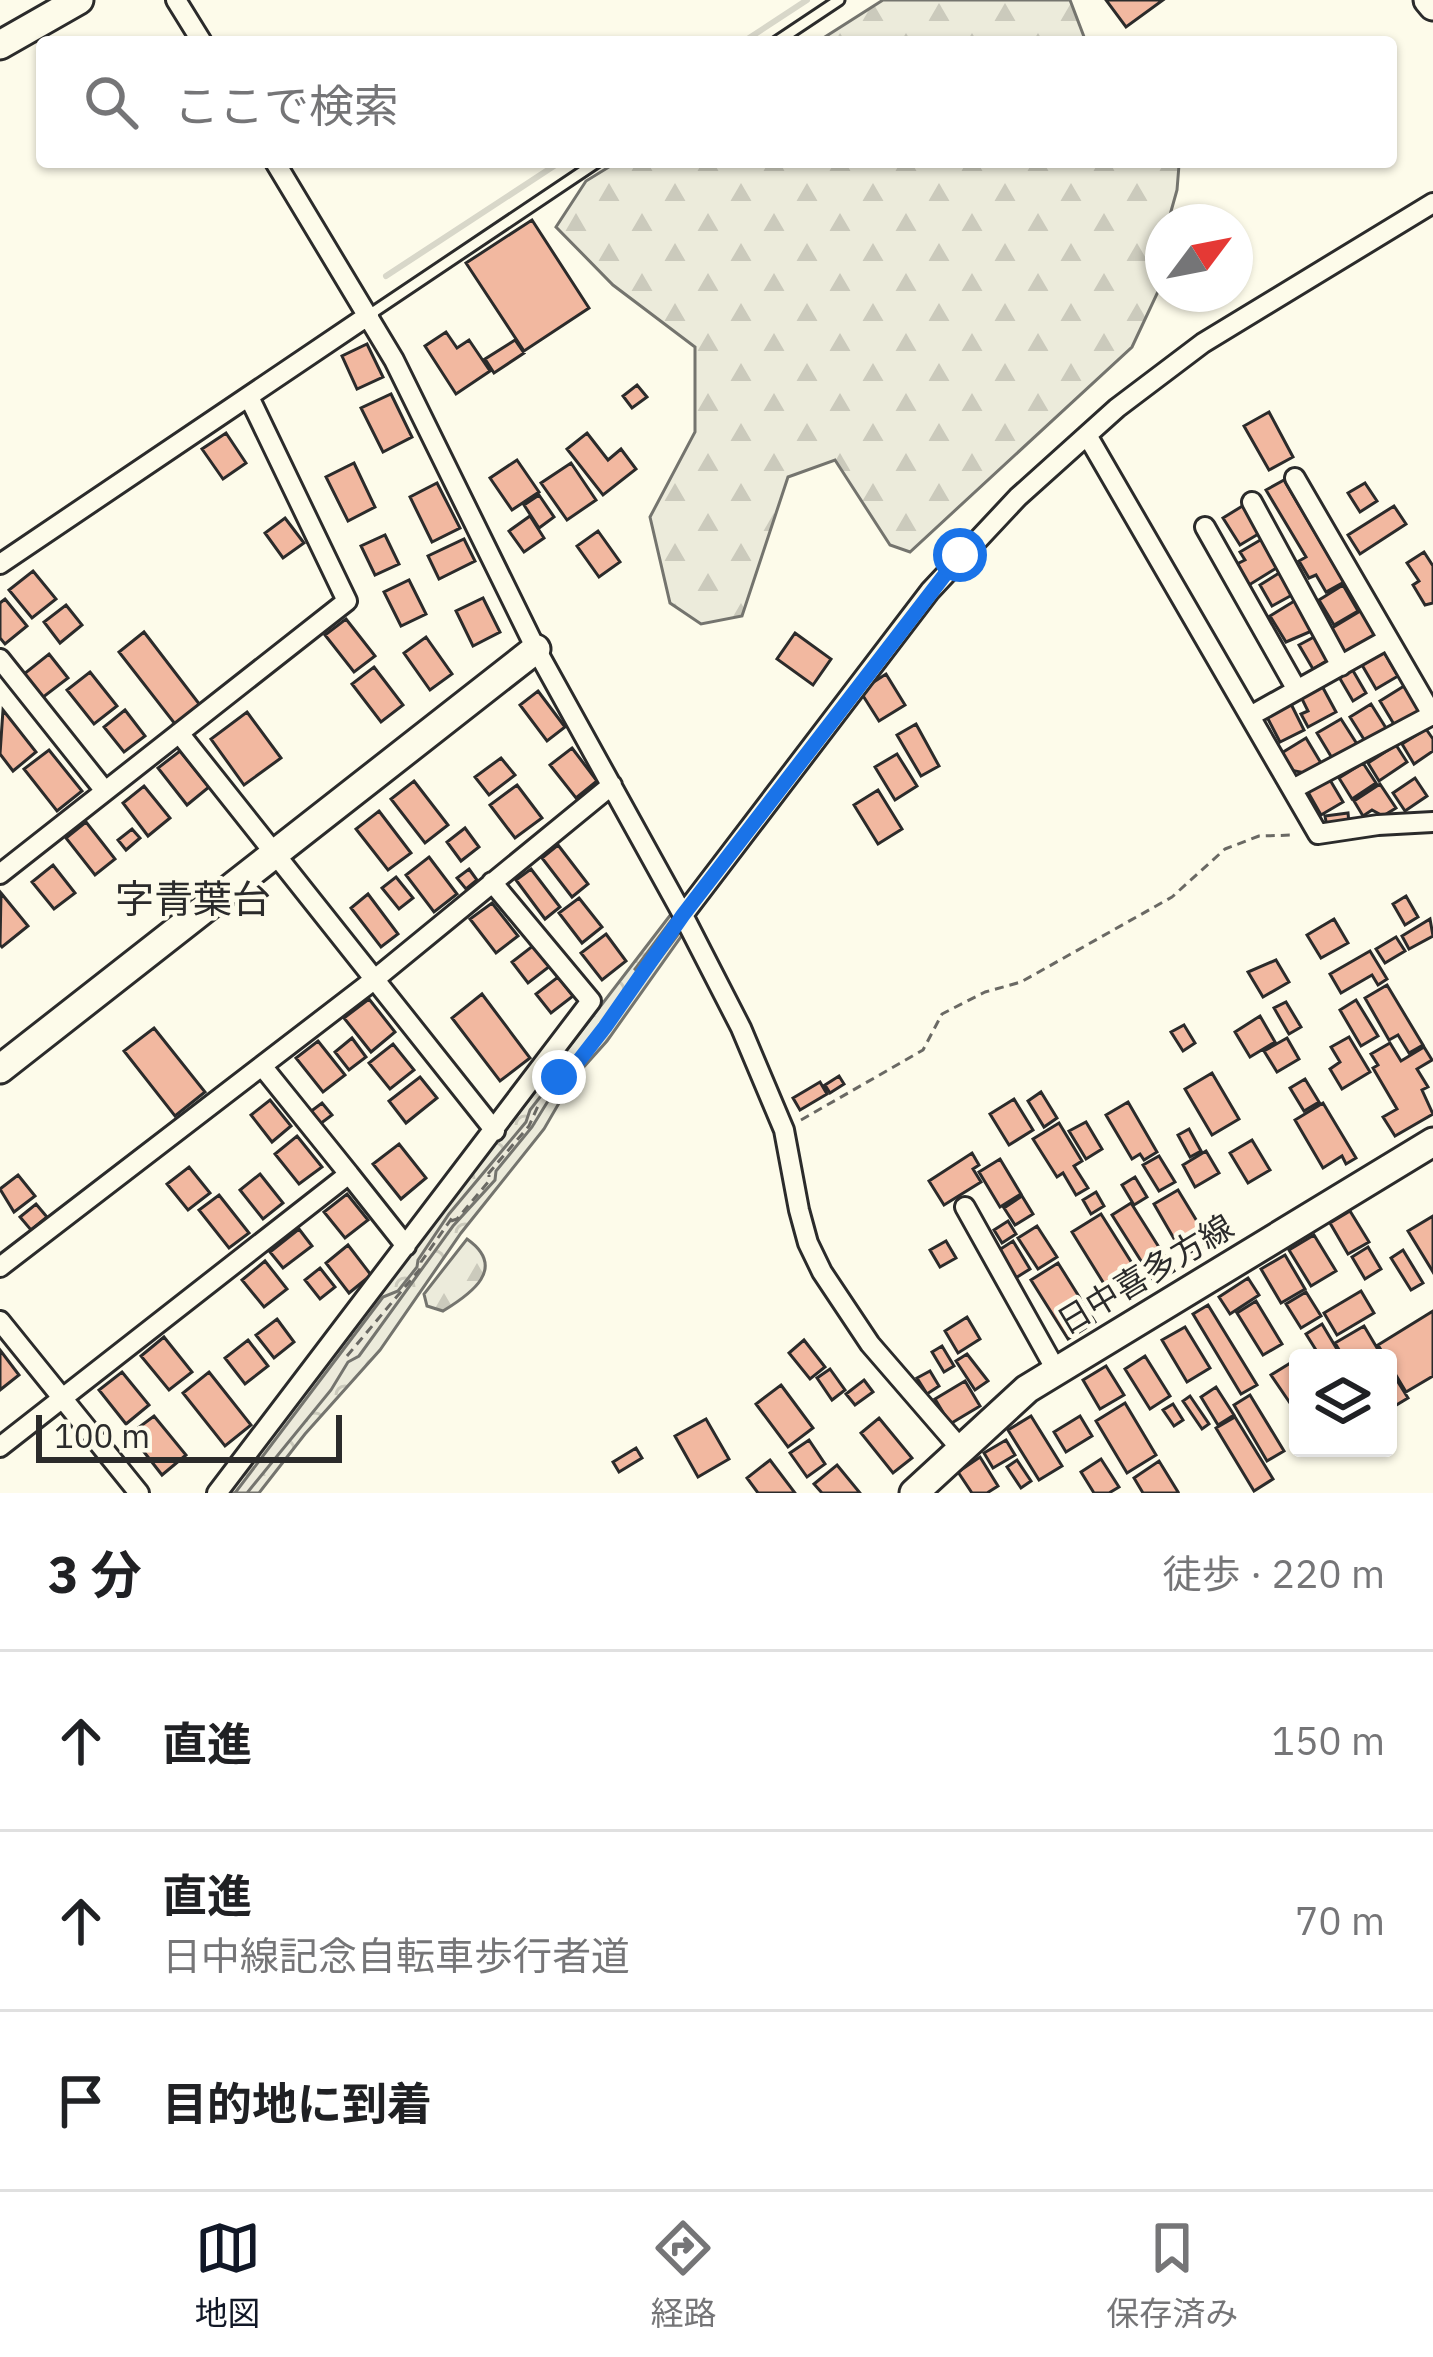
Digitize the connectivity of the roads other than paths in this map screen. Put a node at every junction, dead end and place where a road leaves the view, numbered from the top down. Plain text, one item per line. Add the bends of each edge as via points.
1 (79, 0) edge
2 (176, 0) edge
3 (839, 0) edge
4 (198, 36) edge
5 (785, 36) edge
6 (0, 45) edge
7 (279, 168) edge
8 (588, 168) edge
9 (1433, 202) edge
10 (369, 315) junction
11 (249, 397) junction
12 (1087, 435) junction
13 (1295, 478) dead end
14 (1252, 502) dead end
15 (1205, 527) dead end
16 (0, 564) edge
17 (1388, 639) junction
18 (536, 649) junction
19 (0, 659) edge
20 (1342, 666) junction
21 (1298, 690) junction
22 (1433, 715) edge
23 (1252, 716) junction
24 (179, 734) junction
25 (612, 785) junction
26 (1293, 789) junction
27 (105, 791) junction
28 (1433, 822) edge
29 (275, 855) junction
30 (0, 874) edge
31 (492, 882) junction
32 (683, 915) junction
33 (375, 980) junction
34 (262, 1066) junction
35 (0, 1069) edge
36 (495, 1131) junction
37 (1433, 1142) edge
38 (349, 1174) junction
39 (965, 1208) dead end
40 (406, 1246) junction
41 (0, 1267) edge
42 (0, 1321) edge
43 (1056, 1370) junction
44 (61, 1399) junction
45 (0, 1447) edge
46 (960, 1448) junction
47 (139, 1493) edge
48 (218, 1493) edge
49 (914, 1493) edge

1 - 6 street
2 - 4 street
3 - 5 lane
7 - 10 street
8 - 10 lane
9 - 12 street via 1203,343
10 - 11 street
10 - 18 street
11 - 16 street
11 - 24 street via 347,601
12 - 23 street
12 - 32 street via 960,555
13 - 17 street
14 - 20 street
15 - 21 street
17 - 20 street
17 - 22 street
18 - 25 street
18 - 29 street
19 - 27 street
20 - 21 street
21 - 23 street
22 - 26 street
23 - 26 street
24 - 27 street
24 - 29 street
25 - 31 street
25 - 32 street
26 - 28 street via 1318,834
27 - 30 street
29 - 33 street
29 - 35 street
31 - 33 street
31 - 36 street via 591,1001
32 - 46 street via 784,1130 799,1210 822,1272 870,1344
33 - 34 street
33 - 36 street
34 - 38 street
34 - 41 street
36 - 40 street
37 - 43 street, 日中喜多方線
38 - 40 street
38 - 44 street
39 - 43 street
40 - 48 street
42 - 44 street
43 - 46 street, 日中喜多方線
44 - 45 street
44 - 47 street
46 - 49 street, 日中喜多方線

